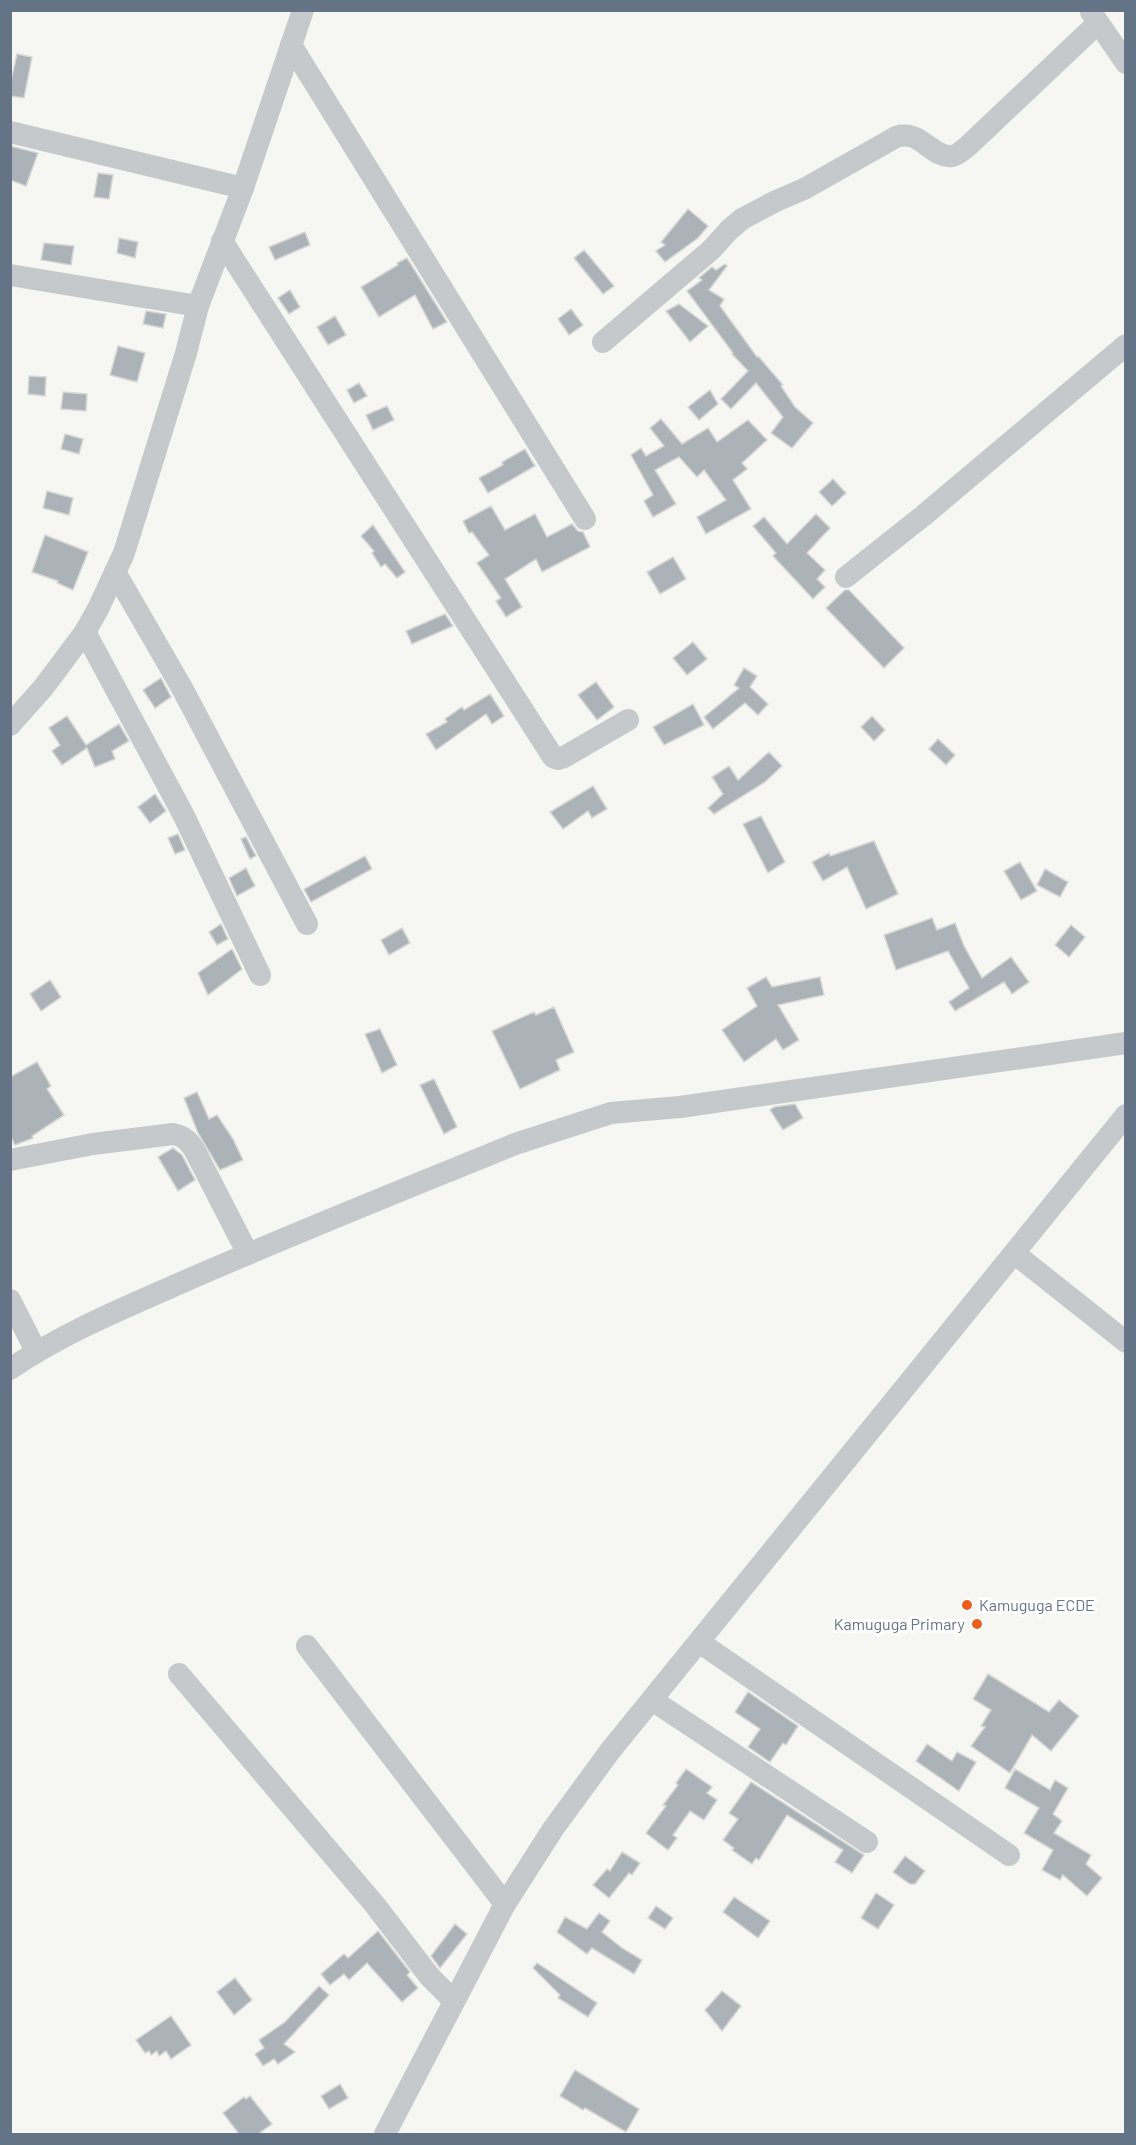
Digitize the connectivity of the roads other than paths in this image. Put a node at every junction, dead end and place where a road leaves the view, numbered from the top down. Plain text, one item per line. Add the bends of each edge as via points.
1 (303, 10) edge
2 (1094, 17) edge
3 (291, 45) junction
4 (1125, 63) edge
5 (10, 132) edge
6 (243, 188) junction
7 (222, 241) junction
8 (10, 275) edge
9 (198, 306) junction
10 (603, 342) dead end
11 (1125, 345) edge
12 (585, 519) dead end
13 (115, 572) junction
14 (846, 577) dead end
15 (85, 632) junction
16 (628, 720) dead end
17 (10, 725) edge
18 (307, 924) dead end
19 (260, 975) dead end
20 (1125, 1043) edge
21 (1125, 1115) edge
22 (10, 1160) edge
23 (1014, 1253) junction
24 (248, 1254) junction
25 (10, 1300) edge
26 (1125, 1342) edge
27 (36, 1351) junction
28 (10, 1369) edge
29 (699, 1642) junction
30 (307, 1646) dead end
31 (179, 1674) dead end
32 (652, 1700) junction
33 (867, 1842) dead end
34 (1009, 1855) dead end
35 (506, 1904) junction
36 (454, 2001) junction
37 (385, 2134) edge

1 - 3 street
2 - 4 street
2 - 10 street via 957,154 944,155 903,134 742,219
3 - 6 street
3 - 12 street
5 - 6 street
6 - 7 street
7 - 9 street
7 - 16 street via 553,757 564,757
8 - 9 street
9 - 13 street via 141,501
11 - 14 street
13 - 15 street
13 - 18 street via 182,688
15 - 17 street
15 - 19 street via 183,814
20 - 24 street via 680,1107 611,1113 515,1144
21 - 23 street
22 - 24 street via 93,1144 180,1135 195,1151
23 - 26 street
23 - 29 street
24 - 27 street
25 - 27 street
27 - 28 street
29 - 32 street
29 - 34 street
30 - 35 street
31 - 36 street
32 - 33 street
32 - 35 street via 553,1829
35 - 36 street
36 - 37 street

